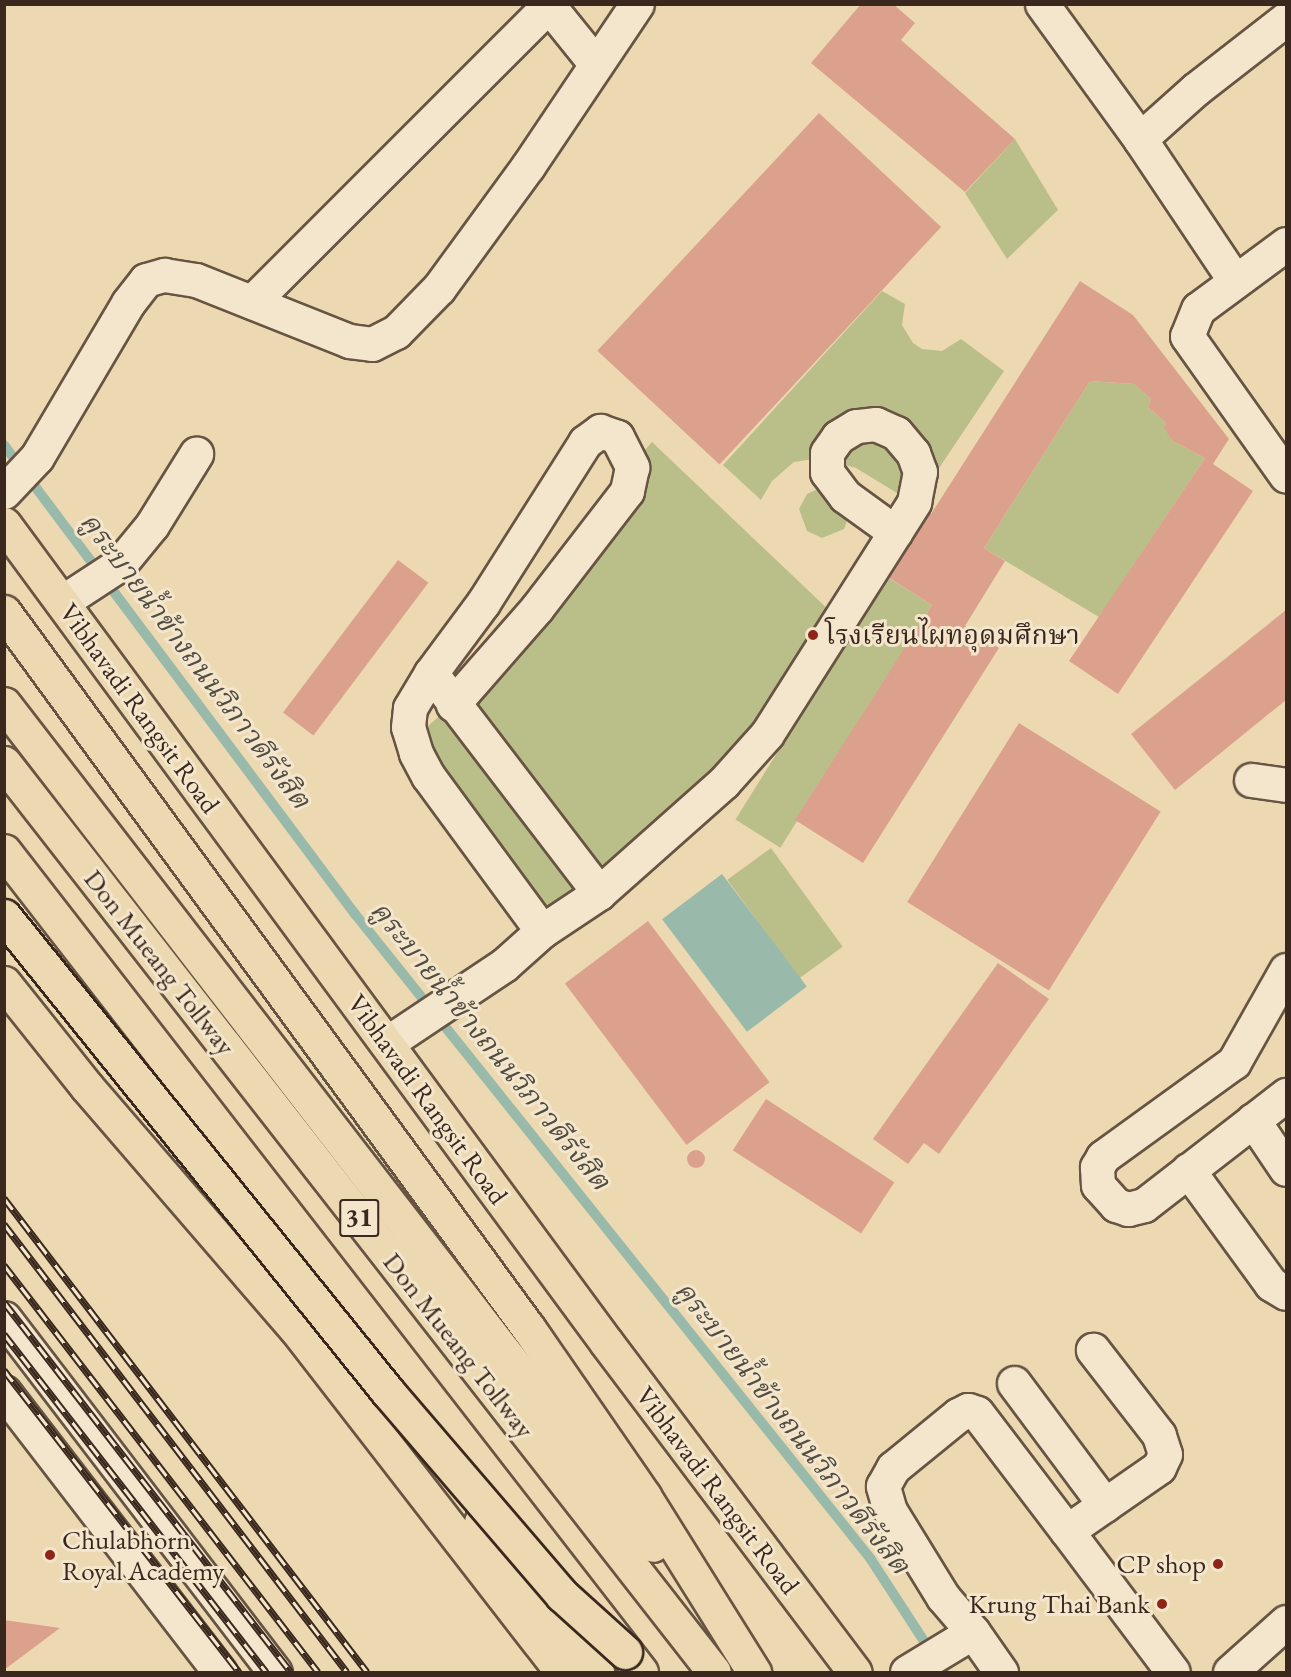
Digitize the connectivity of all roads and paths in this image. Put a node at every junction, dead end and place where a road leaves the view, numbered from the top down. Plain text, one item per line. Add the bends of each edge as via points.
1 (637, 4) edge
2 (1042, 4) edge
3 (549, 5) edge
4 (1287, 19) edge
5 (595, 63) junction
6 (1140, 139) junction
7 (1287, 244) edge
8 (1235, 281) junction
9 (252, 303) junction
10 (196, 454) dead end
11 (1287, 476) edge
12 (10, 487) edge
13 (4, 524) edge
14 (894, 532) dead end
15 (62, 602) junction
16 (4, 612) edge
17 (431, 673) junction
18 (4, 704) edge
19 (453, 704) junction
20 (4, 763) edge
21 (1251, 780) dead end
22 (1287, 786) edge
23 (4, 851) edge
24 (599, 893) junction
25 (4, 904) edge
26 (4, 916) edge
27 (542, 931) junction
28 (1287, 970) edge
29 (4, 983) edge
30 (387, 1043) junction
31 (1287, 1095) edge
32 (1253, 1120) junction
33 (1287, 1169) edge
34 (1188, 1170) junction
35 (1287, 1293) edge
36 (4, 1318) edge
37 (1093, 1350) dead end
38 (1014, 1383) dead end
39 (4, 1392) edge
40 (1105, 1505) junction
41 (1067, 1531) junction
42 (1287, 1622) edge
43 (937, 1653) edge
44 (633, 1662) edge
45 (220, 1672) edge
46 (275, 1672) edge
47 (562, 1672) edge
48 (597, 1672) edge
49 (714, 1672) edge
50 (753, 1672) edge
51 (855, 1672) edge
52 (1001, 1672) edge
53 (1173, 1672) edge
54 (1230, 1672) edge

1 - 5 street
2 - 6 street
3 - 5 street
3 - 9 street
4 - 6 street via 1196,88
5 - 9 street via 528,166 439,288 396,332 372,344 349,341
6 - 8 street
7 - 8 street
8 - 11 street via 1198,309 1187,336
9 - 12 street via 196,280 164,275 146,280 128,303 37,457
10 - 15 street via 152,525 120,564
13 - 15 main road, Vibhavadi Rangsit Road
14 - 24 street via 767,734 724,782
15 - 30 main road, Vibhavadi Rangsit Road
16 - 50 main road via 529,1329 644,1496
17 - 19 street
17 - 19 street via 483,603 585,442 600,431 617,437 632,467 627,491 537,608
17 - 27 street via 410,708 408,727 416,753 428,776
18 - 50 main road, 31
19 - 24 street
20 - 49 main road, Don Mueang Tollway / 31
21 - 22 street
23 - 44 main road, Don Mueang Tollway / 31, bridge
24 - 27 street
25 - 48 main road
26 - 44 main road, bridge via 388,1392 562,1595
27 - 30 street via 504,965
28 - 34 street via 1234,1062 1103,1157 1097,1167 1098,1185 1116,1205 1128,1209 1144,1205
29 - 47 main road via 87,1087 296,1329
30 - 51 main road, Vibhavadi Rangsit Road
31 - 32 street
32 - 33 street
32 - 34 street
34 - 35 street via 1271,1284
36 - 46 street
37 - 40 street via 1159,1435 1164,1454 1158,1467
38 - 40 street
39 - 45 street
40 - 41 street
41 - 43 street via 977,1413 968,1410 958,1415 893,1468 883,1486 890,1511 943,1597
41 - 53 street
42 - 54 street
43 - 52 street

